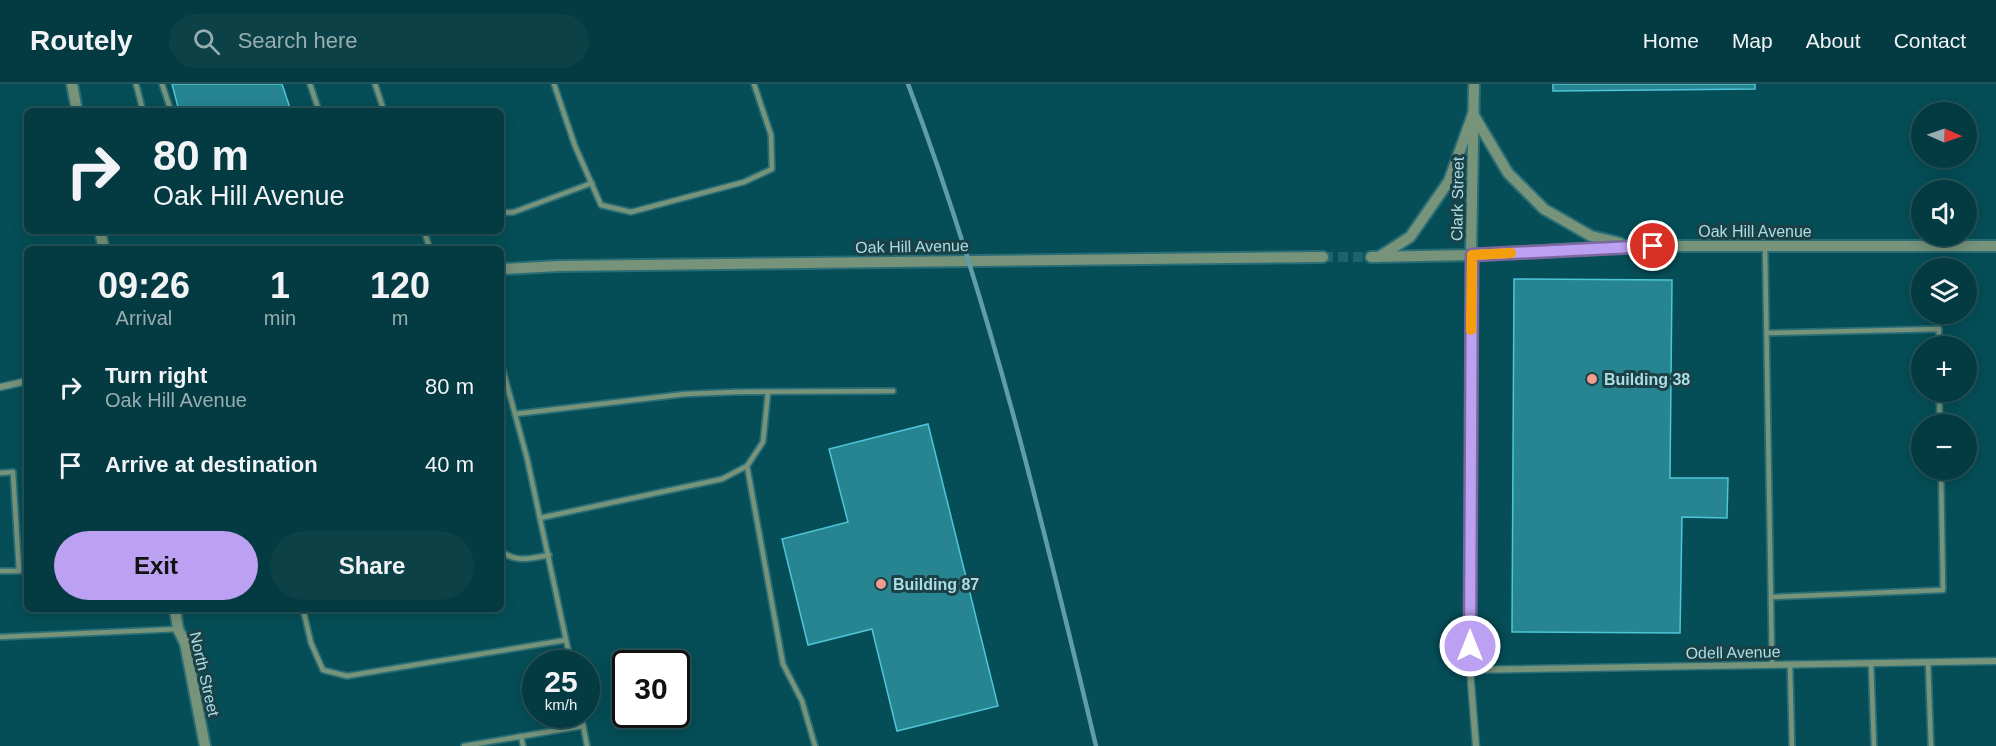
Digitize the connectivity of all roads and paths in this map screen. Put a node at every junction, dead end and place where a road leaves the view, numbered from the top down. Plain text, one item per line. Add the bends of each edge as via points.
1 (72, 84) edge
2 (136, 84) edge
3 (162, 84) edge
4 (310, 84) edge
5 (375, 84) edge
6 (554, 84) edge
7 (754, 84) edge
8 (1474, 84) edge
9 (76, 108) edge
10 (142, 108) edge
11 (170, 108) edge
12 (318, 108) edge
13 (383, 108) edge
14 (1473, 114) junction
15 (592, 183) junction
16 (504, 213) edge
17 (1630, 246) junction
18 (1765, 246) junction
19 (1996, 246) edge
20 (1472, 255) junction
21 (1323, 257) tunnel mouth
22 (504, 269) edge
23 (1767, 333) junction
24 (1939, 336) edge
25 (504, 374) edge
26 (24, 382) edge
27 (0, 387) edge
28 (893, 391) dead end
29 (768, 392) junction
30 (515, 414) junction
31 (747, 465) junction
32 (0, 473) edge
33 (1941, 480) edge
34 (540, 518) junction
35 (504, 553) edge
36 (549, 555) junction
37 (0, 571) edge
38 (1772, 597) junction
39 (175, 612) edge
40 (304, 612) edge
41 (178, 629) junction
42 (0, 637) edge
43 (566, 640) junction
44 (568, 650) edge
45 (1996, 661) edge
46 (1928, 662) junction
47 (1871, 663) junction
48 (1772, 665) junction
49 (1790, 665) junction
50 (1470, 670) junction
51 (571, 728) edge
52 (583, 728) edge
53 (521, 736) junction
54 (205, 746) edge
55 (464, 746) edge
56 (523, 746) edge
57 (587, 746) edge
58 (814, 746) edge
59 (1476, 746) edge
60 (1792, 746) edge
61 (1874, 746) edge
62 (1930, 746) edge

1 - 9 street
2 - 10 lane
3 - 11 lane
4 - 12 lane
5 - 13 lane
6 - 15 lane
7 - 15 lane via 771,135 772,169 744,182 631,212 601,205
8 - 14 street, Clark Street
14 - 17 street via 1508,173 1544,209 1591,236
14 - 20 street, Clark Street
14 - 20 street, Oak Hill Avenue via 1449,181 1410,237 1375,257
15 - 16 lane
17 - 18 street, Oak Hill Avenue
17 - 20 street, Oak Hill Avenue
18 - 19 street, Oak Hill Avenue
18 - 23 lane
20 - 50 street, Clark Street
21 - 22 street, Oak Hill Avenue
23 - 24 lane via 1939,329
23 - 38 lane
25 - 30 lane
26 - 27 street
28 - 29 lane
29 - 30 lane via 685,394
29 - 31 lane via 763,442
30 - 34 lane
31 - 34 lane via 722,479
31 - 58 lane via 783,664 802,701
32 - 37 lane via 13,472 19,571
33 - 38 lane via 1943,590
34 - 36 lane
35 - 36 lane via 522,561
36 - 43 lane
38 - 48 lane
39 - 41 street, North Street
40 - 43 lane via 310,644 323,670 347,676
41 - 42 lane
41 - 54 street, North Street via 185,643
43 - 44 lane
45 - 46 street, Odell Avenue
46 - 47 street, Odell Avenue
46 - 62 lane
47 - 49 street, Odell Avenue
47 - 61 lane
48 - 49 street, Odell Avenue
48 - 50 street, Odell Avenue
49 - 60 lane
50 - 59 street, Clark Street
51 - 53 lane
52 - 57 lane
53 - 55 lane
53 - 56 lane

